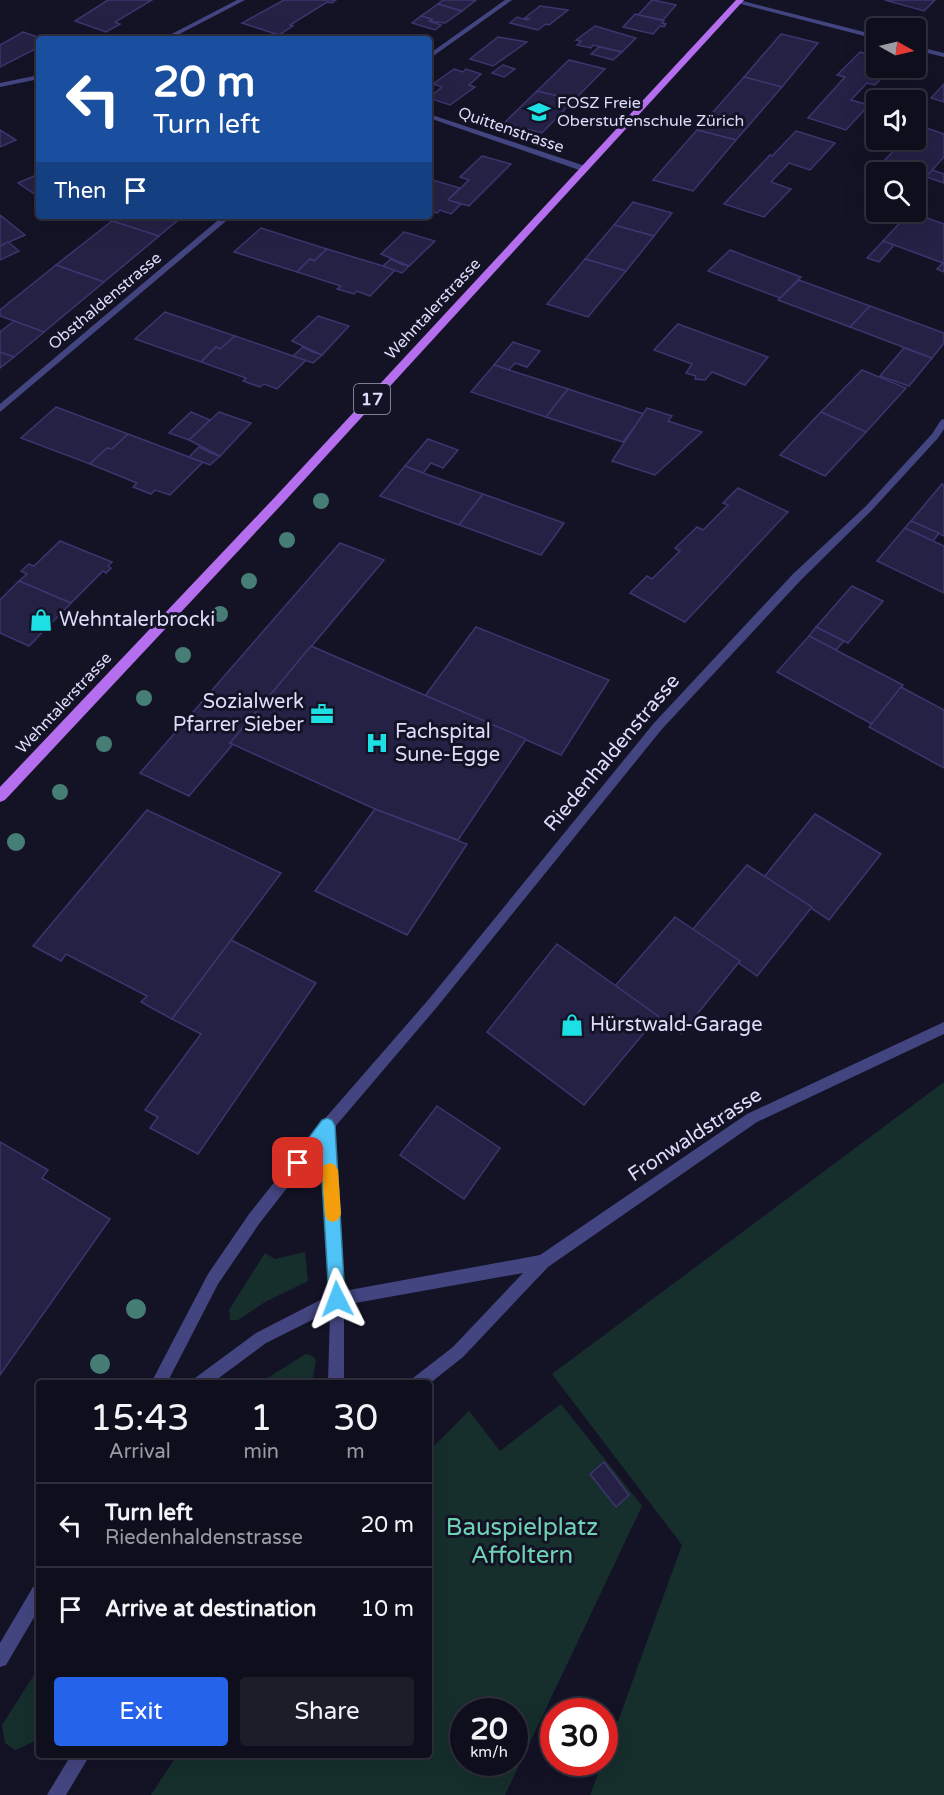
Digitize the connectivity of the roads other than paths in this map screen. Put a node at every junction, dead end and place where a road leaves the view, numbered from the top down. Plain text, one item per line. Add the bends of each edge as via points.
1 (242, 0) edge
2 (509, 0) edge
3 (740, 1) edge
4 (866, 34) edge
5 (171, 36) edge
6 (926, 51) edge
7 (432, 55) edge
8 (944, 55) edge
9 (36, 78) edge
10 (0, 85) edge
11 (432, 117) edge
12 (585, 169) junction
13 (224, 219) edge
14 (0, 409) edge
15 (944, 422) edge
16 (0, 796) edge
17 (944, 1028) edge
18 (327, 1126) junction
19 (543, 1262) junction
20 (337, 1299) junction
21 (161, 1380) edge
22 (204, 1380) edge
23 (336, 1380) edge
24 (422, 1380) edge
25 (36, 1598) edge
26 (0, 1659) edge
27 (79, 1758) edge
28 (56, 1795) edge

1 - 5 street
2 - 7 street
3 - 4 street
3 - 12 main road, Wehntalerstrasse / 17
6 - 8 street
9 - 10 street
11 - 12 street, Quittenstrasse
12 - 16 main road, Wehntalerstrasse / 17
13 - 14 street, Obsthaldenstrasse
15 - 18 street, Riedenhaldenstrasse via 869,508 797,577 658,726 433,1003
17 - 19 street, Fronwaldstrasse via 752,1118
18 - 20 street
18 - 21 street, Riedenhaldenstrasse via 213,1279
19 - 20 street, Fronwaldstrasse
19 - 24 street, Fronwaldstrasse via 458,1352
20 - 22 street, Fronwaldstrasse via 261,1338
20 - 23 street
25 - 26 street
27 - 28 street

